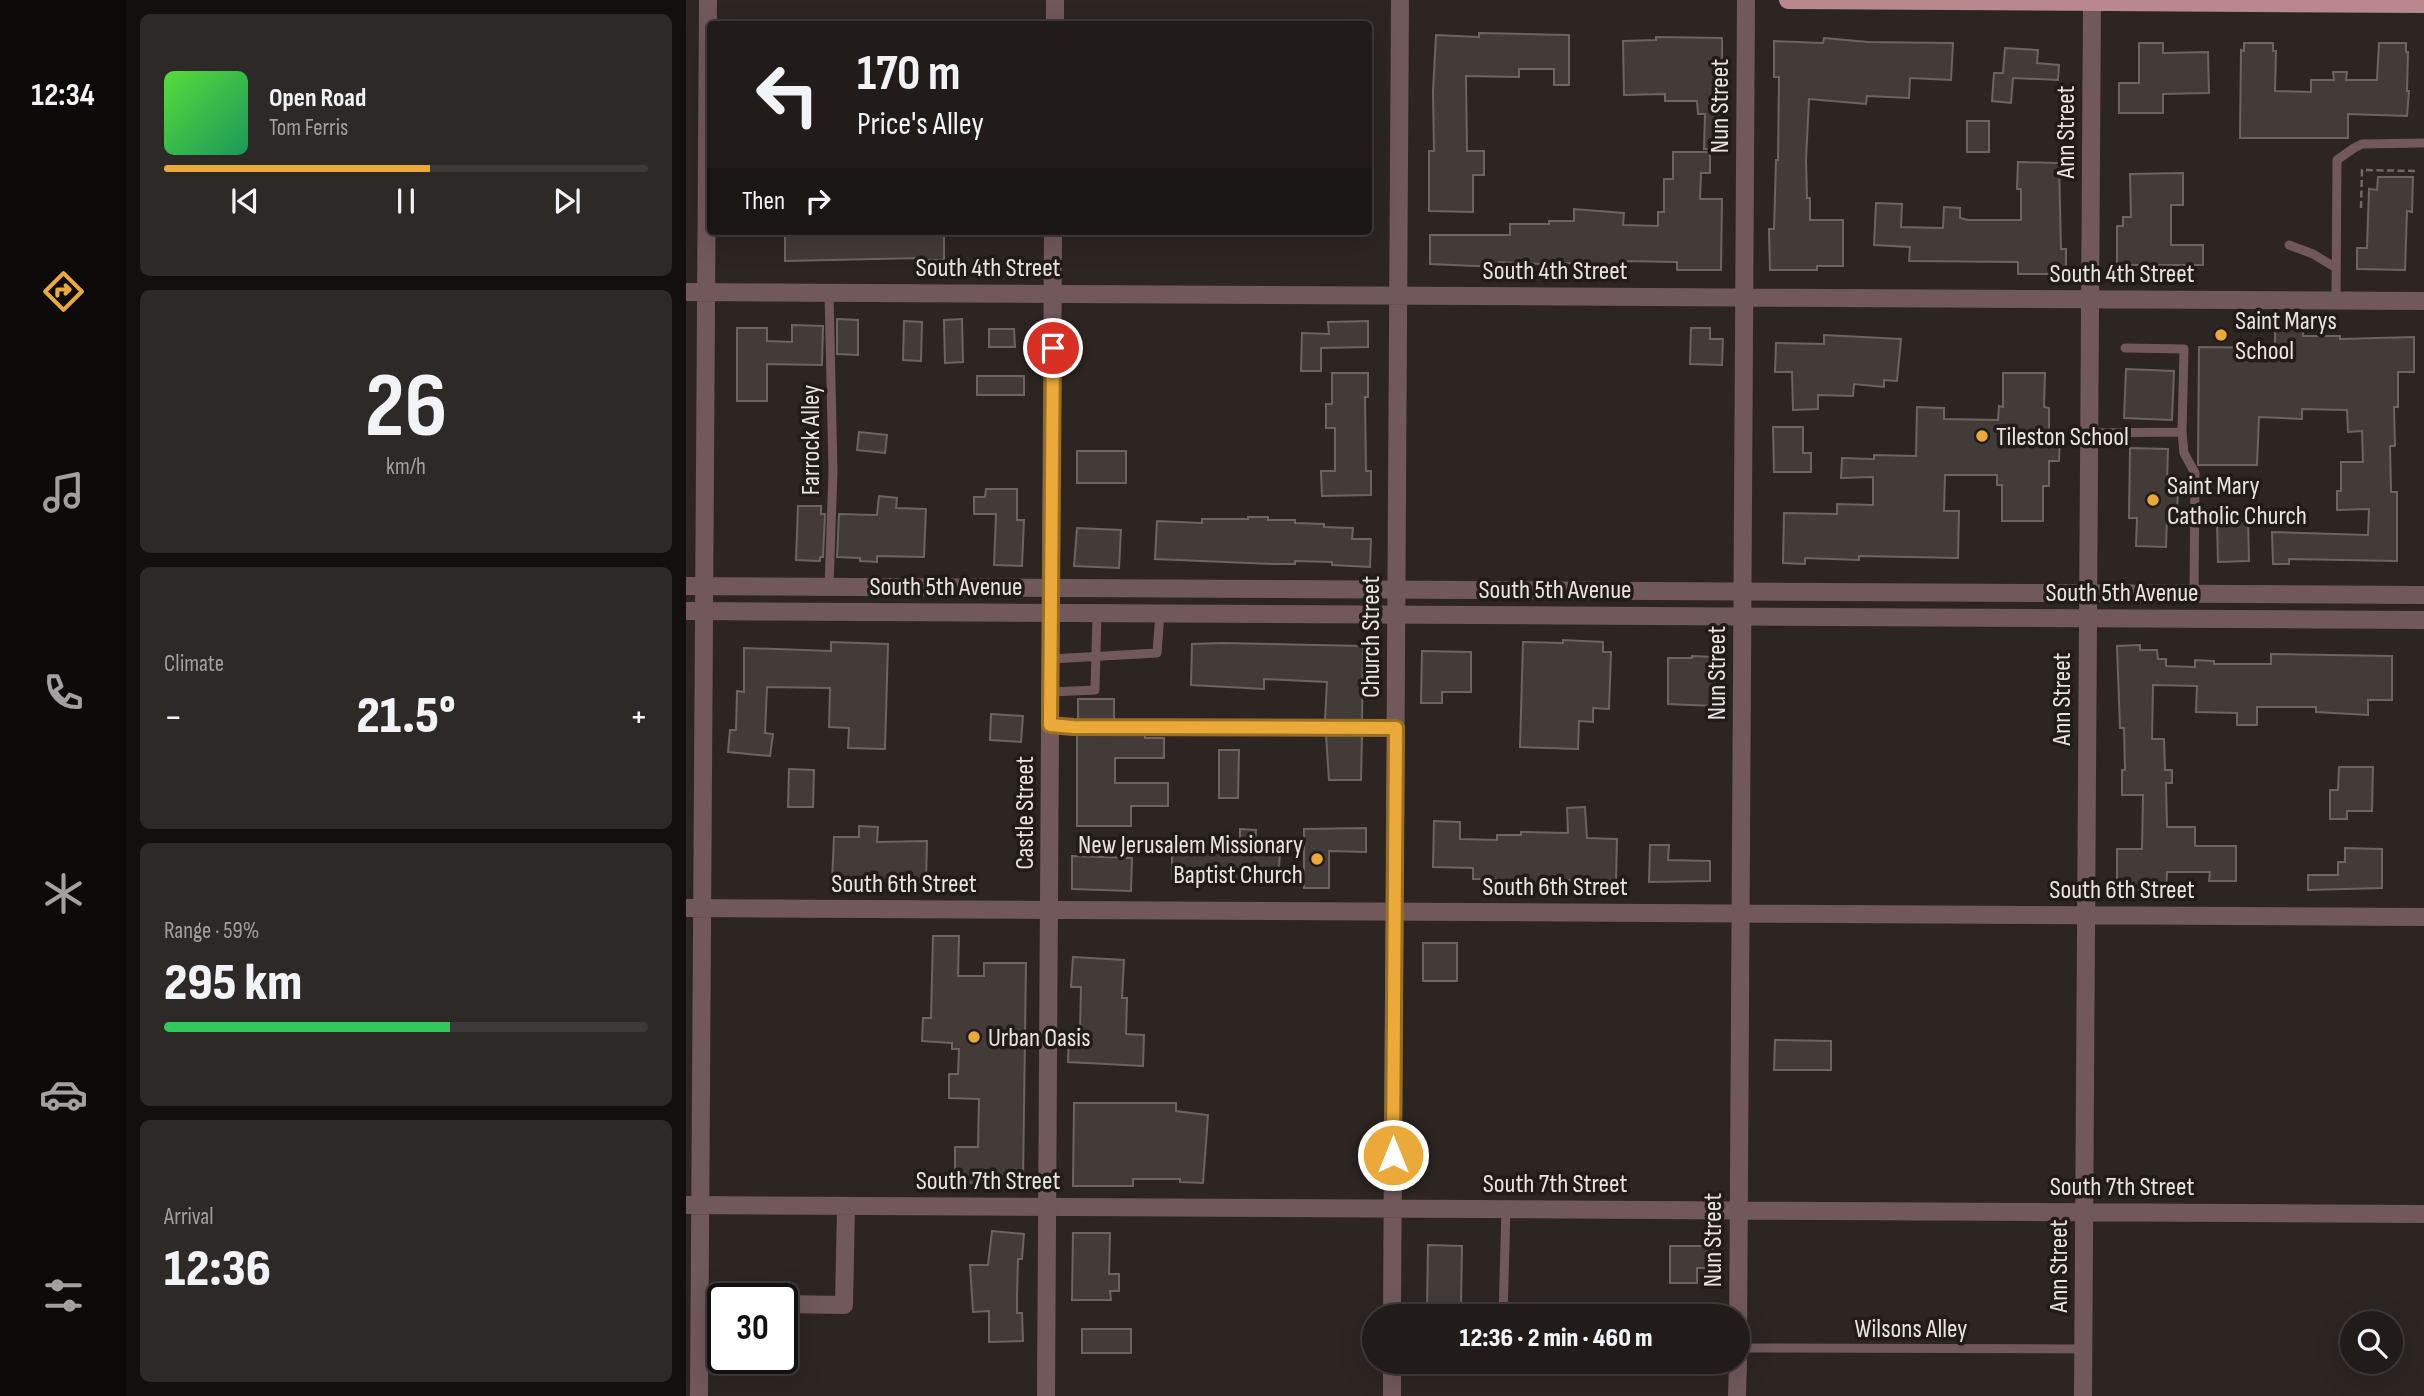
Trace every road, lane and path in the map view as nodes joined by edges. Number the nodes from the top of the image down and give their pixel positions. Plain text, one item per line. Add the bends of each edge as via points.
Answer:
1 (708, 0) edge
2 (1055, 0) edge
3 (1400, 0) edge
4 (1746, 0) edge
5 (1788, 0) edge
6 (2092, 2) junction
7 (2424, 4) edge
8 (708, 21) edge
9 (1055, 21) edge
10 (2424, 144) edge
11 (707, 146) edge
12 (2417, 171) dead end
13 (2361, 208) dead end
14 (1053, 235) edge
15 (2289, 245) dead end
16 (2336, 268) junction
17 (686, 292) edge
18 (706, 292) junction
19 (830, 293) junction
20 (1053, 294) junction
21 (1398, 296) junction
22 (1744, 298) junction
23 (2090, 300) junction
24 (2336, 301) junction
25 (2424, 301) edge
26 (2125, 348) dead end
27 (2182, 432) junction
28 (2089, 433) junction
29 (695, 586) edge
30 (829, 587) junction
31 (1051, 588) junction
32 (1397, 590) junction
33 (1742, 592) junction
34 (2088, 594) junction
35 (2194, 594) junction
36 (2424, 595) edge
37 (695, 611) edge
38 (1051, 613) junction
39 (1097, 613) junction
40 (1160, 613) junction
41 (1396, 615) junction
42 (1742, 617) junction
43 (2088, 618) junction
44 (2424, 620) edge
45 (1095, 657) junction
46 (1051, 659) junction
47 (1051, 692) junction
48 (1050, 725) junction
49 (1396, 728) junction
50 (694, 908) edge
51 (1049, 910) junction
52 (1395, 912) junction
53 (1740, 914) junction
54 (2086, 915) junction
55 (2424, 917) edge
56 (693, 1205) edge
57 (846, 1206) junction
58 (1047, 1207) junction
59 (1393, 1209) junction
60 (1506, 1209) junction
61 (1739, 1211) junction
62 (2084, 1212) junction
63 (2424, 1214) edge
64 (700, 1303) junction
65 (707, 1303) edge
66 (798, 1304) edge
67 (1392, 1304) edge
68 (1503, 1304) edge
69 (1738, 1304) edge
70 (692, 1346) edge
71 (1750, 1347) edge
72 (2083, 1349) junction
73 (1392, 1374) edge
74 (1738, 1374) edge
75 (699, 1396) edge
76 (1046, 1396) edge
77 (1392, 1396) edge
78 (1737, 1396) edge
79 (2083, 1396) edge

1 - 8 street
2 - 9 street
3 - 21 street, Church Street
4 - 22 street, Nun Street
5 - 6 main road
6 - 7 main road
6 - 23 street, Ann Street
10 - 16 lane via 2362,144 2337,160
11 - 18 street
12 - 13 path via 2362,170
14 - 20 street, Castle Street
15 - 16 lane
16 - 24 lane
17 - 18 street, South 4th Street
18 - 19 street, South 4th Street
18 - 29 street
19 - 20 street, South 4th Street
19 - 30 lane, Farrock Alley via 833,471
20 - 21 street, South 4th Street
20 - 31 street, Castle Street
21 - 22 street, South 4th Street
21 - 32 street, Church Street
22 - 23 street, South 4th Street
22 - 33 street, Nun Street
23 - 24 street, South 4th Street
23 - 28 street, Ann Street
24 - 25 street, South 4th Street
26 - 27 lane via 2183,349
27 - 28 lane
27 - 35 lane via 2184,453 2195,473
28 - 34 street, Ann Street
29 - 30 street, South 5th Avenue
29 - 37 street
30 - 31 street, South 5th Avenue
31 - 32 street, South 5th Avenue
31 - 38 street, Castle Street
32 - 33 street, South 5th Avenue
32 - 41 street, Church Street
33 - 34 street, South 5th Avenue
33 - 42 street, Nun Street
34 - 35 street, South 5th Avenue
34 - 43 street, Ann Street
35 - 36 street, South 5th Avenue
37 - 38 street, South 5th Avenue
37 - 50 street
38 - 39 street, South 5th Avenue
38 - 46 street, Castle Street
39 - 40 street, South 5th Avenue
39 - 45 lane
40 - 41 street, South 5th Avenue
40 - 45 lane via 1157,653
41 - 42 street, South 5th Avenue
41 - 49 street, Church Street
42 - 43 street, South 5th Avenue
42 - 53 street, Nun Street
43 - 44 street, South 5th Avenue
43 - 54 street, Ann Street
45 - 46 lane
45 - 47 lane via 1095,690
46 - 47 street, Castle Street
47 - 48 street, Castle Street
48 - 49 lane
48 - 51 street, Castle Street
49 - 52 street, Church Street
50 - 51 street, South 6th Street
50 - 56 street
51 - 52 street, South 6th Street
51 - 58 street, Castle Street
52 - 53 street, South 6th Street
52 - 59 street, Church Street
53 - 54 street, South 6th Street
53 - 61 street, Nun Street
54 - 55 street, South 6th Street
54 - 62 street, Ann Street
56 - 57 street, South 7th Street
56 - 64 street
57 - 58 street, South 7th Street
57 - 66 street via 844,1305
58 - 59 street, South 7th Street
58 - 76 street, Castle Street
59 - 60 street, South 7th Street
59 - 67 street, Church Street
60 - 61 street, South 7th Street
60 - 68 lane
61 - 62 street, South 7th Street
61 - 69 street, Nun Street
62 - 63 street, South 7th Street
62 - 72 street, Ann Street
64 - 65 street
64 - 70 street
70 - 75 street
71 - 72 lane, Wilsons Alley
72 - 79 street, Ann Street
73 - 77 street
74 - 78 street

